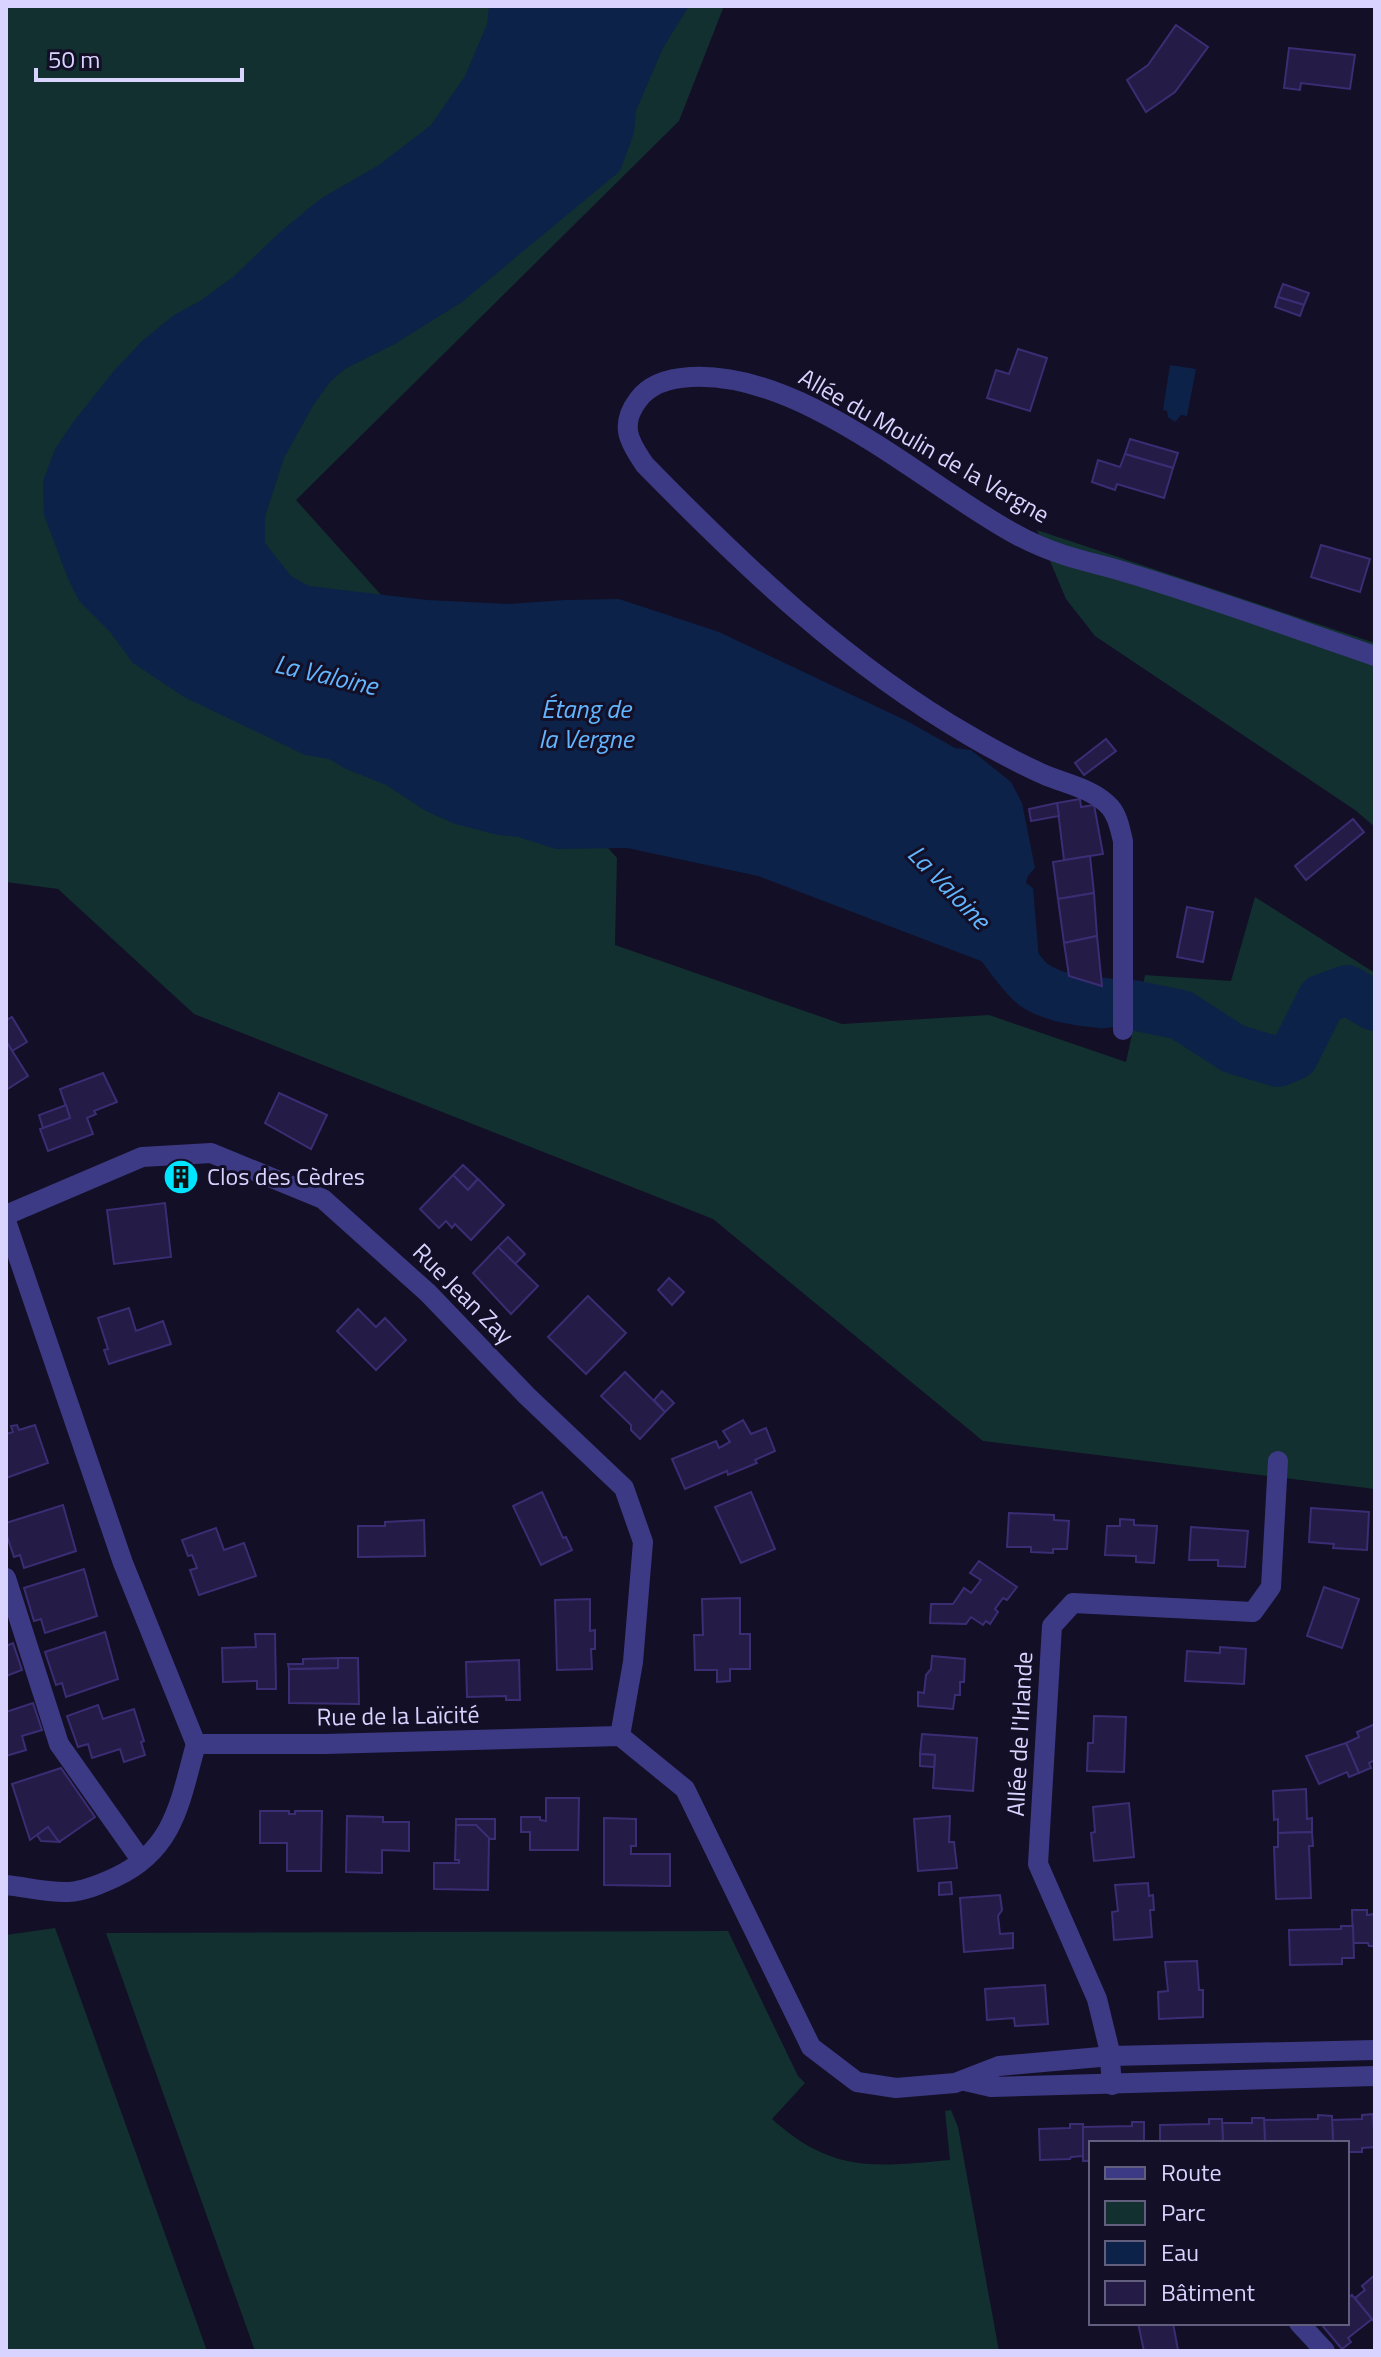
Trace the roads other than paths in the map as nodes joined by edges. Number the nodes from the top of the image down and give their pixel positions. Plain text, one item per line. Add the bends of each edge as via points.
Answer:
1 (1375, 656) edge
2 (1123, 1030) dead end
3 (6, 1218) edge
4 (1278, 1461) dead end
5 (6, 1578) edge
6 (620, 1736) junction
7 (196, 1744) junction
8 (141, 1860) junction
9 (6, 1885) edge
10 (1375, 2050) edge
11 (1111, 2056) junction
12 (1375, 2076) edge
13 (965, 2081) junction
14 (1112, 2085) junction
15 (1301, 2325) edge
16 (1325, 2351) edge

1 - 2 street, Allée du Moulin de la Vergne via 1063,555 1010,531 898,458 782,393 739,380 681,377 662,381 632,407 627,424 631,445 645,465 807,620 896,689 970,736 1110,807 1123,841
3 - 6 street, Rue Jean Zay via 142,1157 211,1153 323,1199 428,1293 624,1488 643,1542 633,1662
3 - 7 street via 123,1563
4 - 11 street, Allée de l'Irlande via 1271,1587 1253,1612 1073,1603 1052,1626 1038,1864 1097,1999
5 - 8 street via 59,1744
6 - 7 street, Rue de la Laïcité
6 - 13 street via 685,1789 811,2047 857,2082 896,2088
7 - 8 street via 178,1810 161,1844
8 - 9 street via 98,1885 68,1892
10 - 11 street
11 - 13 street via 999,2066
11 - 14 street
12 - 14 street
13 - 14 street via 991,2087
15 - 16 street

